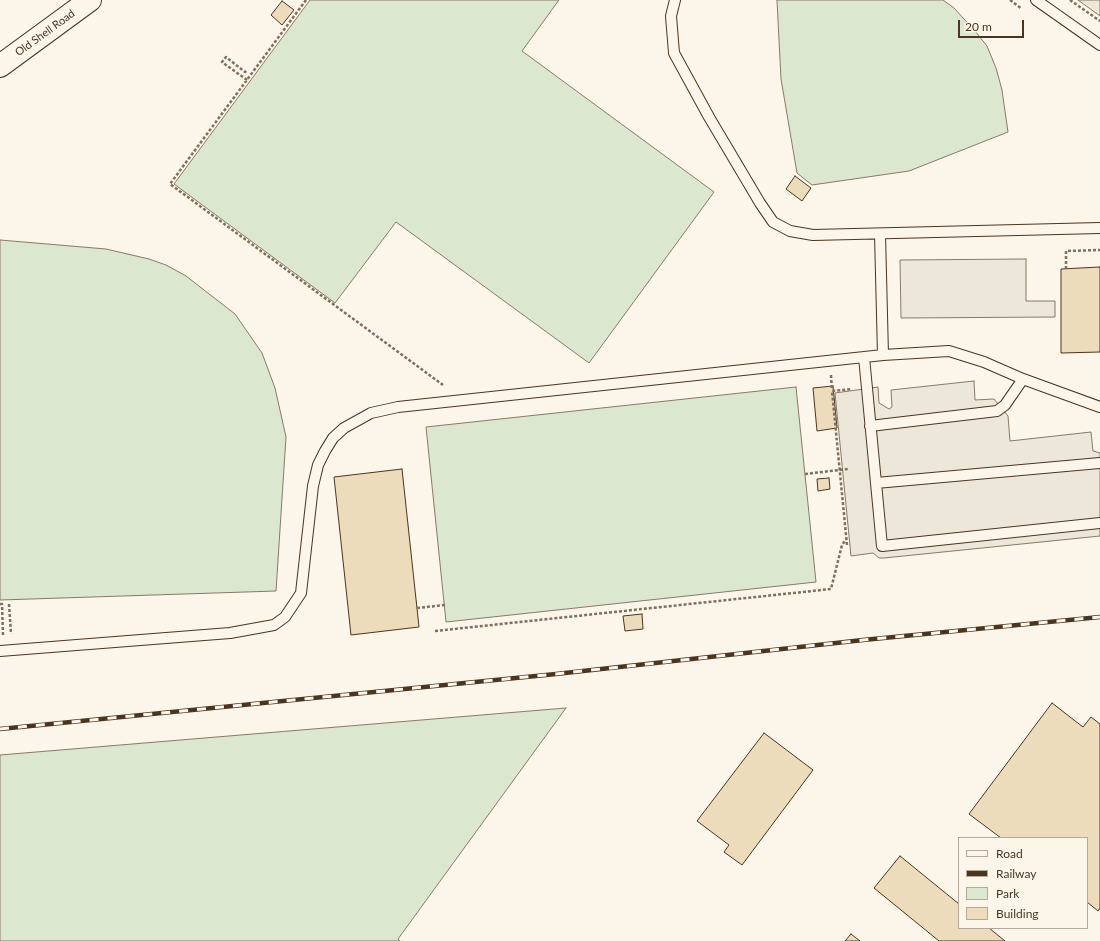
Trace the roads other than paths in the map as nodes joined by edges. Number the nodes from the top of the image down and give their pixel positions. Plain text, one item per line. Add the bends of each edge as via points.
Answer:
1 (90, 0) edge
2 (675, 0) edge
3 (1036, 0) edge
4 (1100, 45) edge
5 (0, 66) edge
6 (1100, 228) edge
7 (880, 234) junction
8 (883, 355) junction
9 (864, 357) junction
10 (1023, 379) junction
11 (1100, 406) edge
12 (870, 426) junction
13 (1100, 463) edge
14 (876, 483) junction
15 (1100, 524) edge
16 (0, 651) edge

1 - 5 street, Old Shell Road
2 - 7 lane via 671,16 674,53 732,157 773,222 790,231 814,235
3 - 4 lane
6 - 7 lane
7 - 8 lane
8 - 9 lane
8 - 10 lane via 949,351 984,362
9 - 12 lane
9 - 16 lane via 398,407 371,413 344,428 333,438 318,465 313,486 301,593 285,617 274,625 230,633
10 - 11 lane
10 - 12 lane via 1005,405 996,411
12 - 14 lane
13 - 14 lane
14 - 15 lane via 882,546

